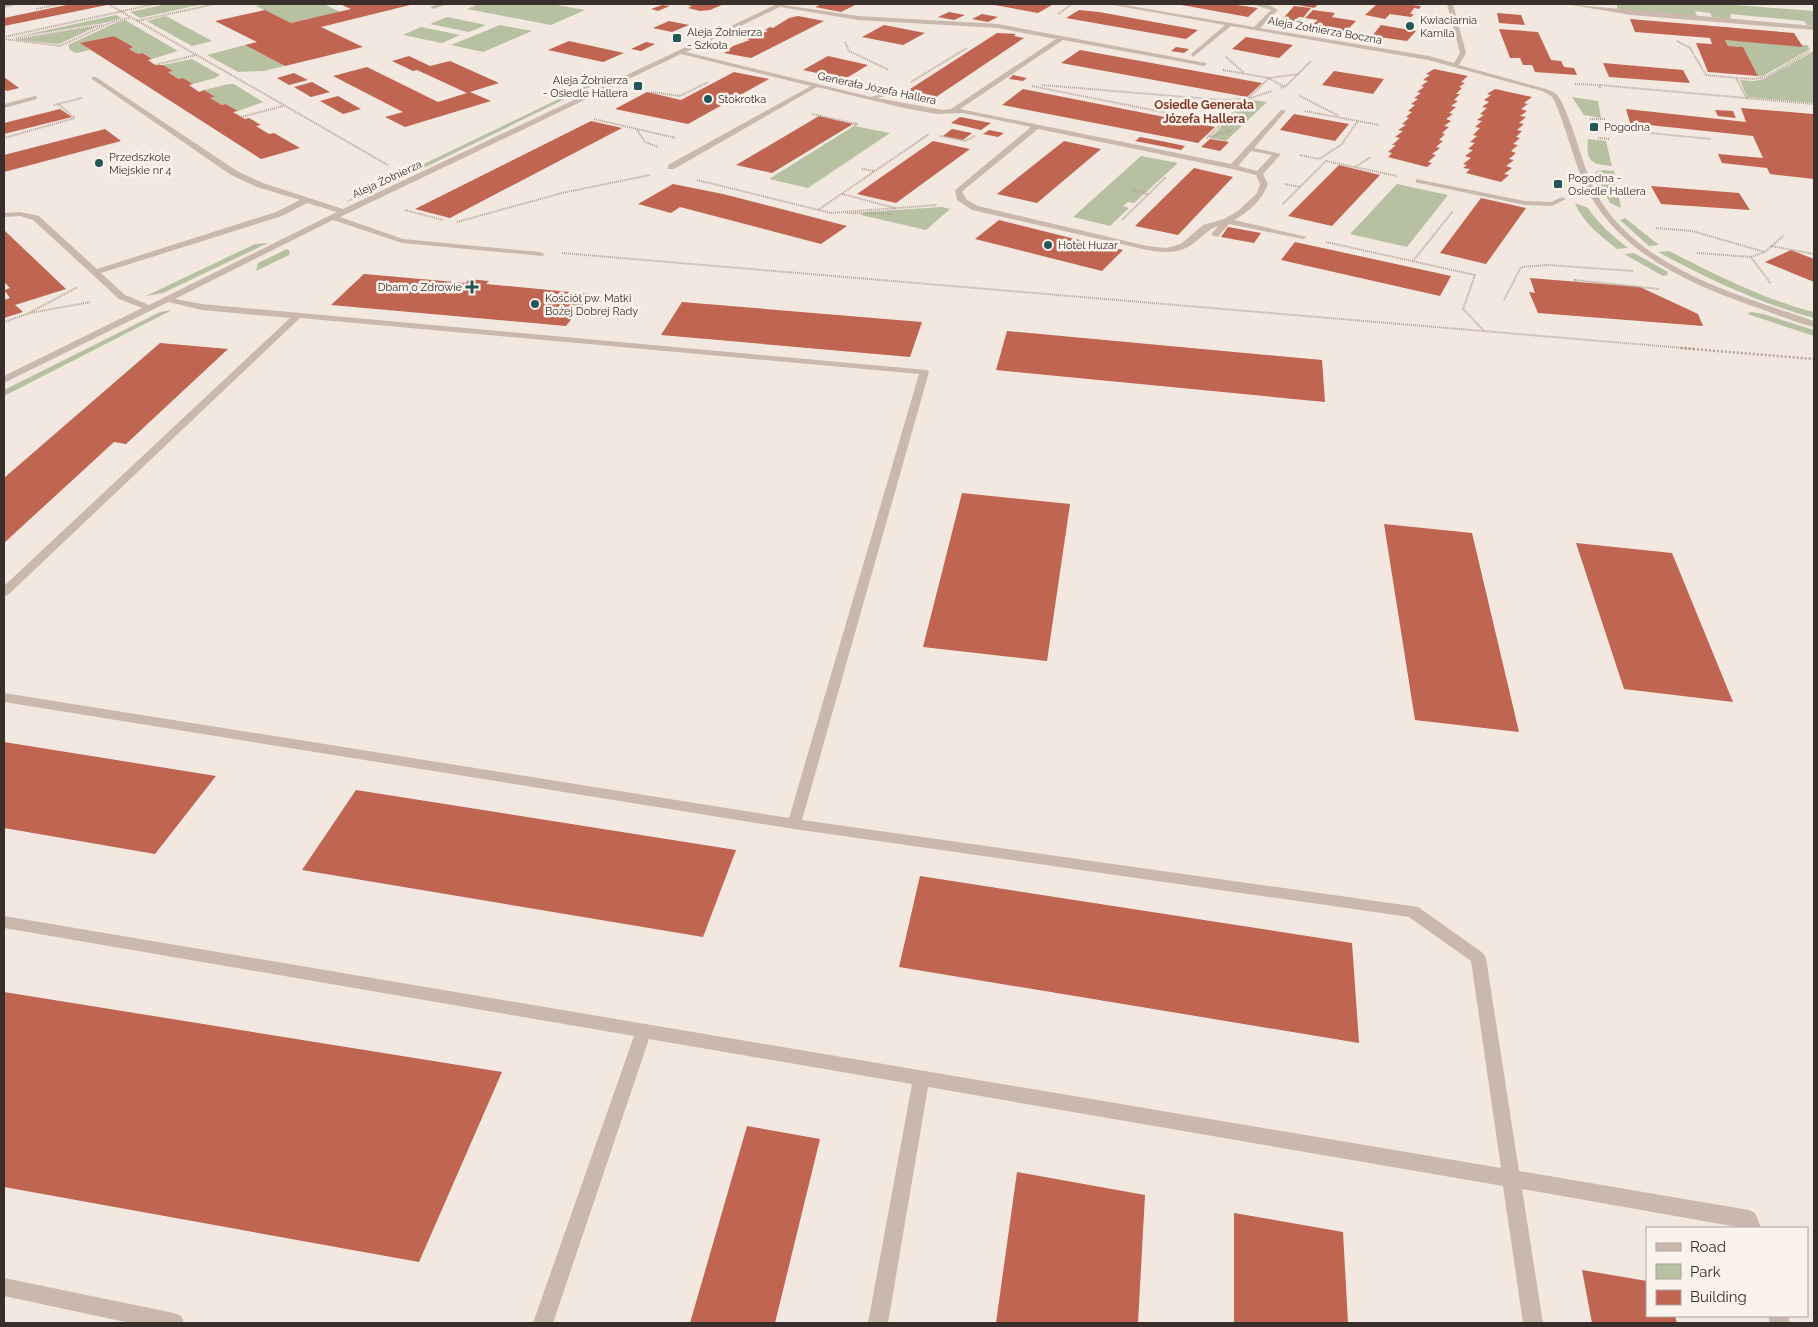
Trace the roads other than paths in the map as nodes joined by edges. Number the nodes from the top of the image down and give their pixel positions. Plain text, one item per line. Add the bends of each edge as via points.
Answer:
1 (16, 4) edge
2 (445, 4) edge
3 (781, 4) edge
4 (1110, 4) edge
5 (1153, 4) edge
6 (1254, 4) edge
7 (1448, 4) edge
8 (1568, 4) edge
9 (4, 6) edge
10 (433, 7) dead end
11 (1145, 10) junction
12 (1230, 24) junction
13 (1256, 28) junction
14 (1814, 28) edge
15 (1060, 38) junction
16 (682, 52) junction
17 (1193, 55) dead end
18 (1204, 64) dead end
19 (1456, 65) junction
20 (94, 78) dead end
21 (815, 86) junction
22 (896, 92) road end
23 (35, 98) dead end
24 (870, 98) junction
25 (4, 106) edge
26 (954, 110) junction
27 (1283, 111) dead end
28 (1036, 127) junction
29 (1249, 149) junction
30 (671, 167) dead end
31 (1233, 167) junction
32 (1259, 174) junction
33 (1420, 181) road end
34 (1562, 199) dead end
35 (307, 200) junction
36 (4, 207) edge
37 (344, 212) junction
38 (7, 214) edge
39 (333, 217) junction
40 (1227, 221) junction
41 (1215, 235) dead end
42 (1303, 237) road end
43 (540, 254) dead end
44 (96, 272) junction
45 (167, 299) junction
46 (150, 308) junction
47 (298, 315) junction
48 (1814, 324) edge
49 (4, 380) edge
50 (4, 592) edge
51 (4, 698) edge
52 (794, 824) junction
53 (4, 922) edge
54 (644, 1031) junction
55 (921, 1079) junction
56 (1511, 1180) junction
57 (1752, 1227) edge
58 (4, 1287) edge
59 (174, 1323) edge
60 (543, 1323) edge
61 (878, 1323) edge
62 (1533, 1323) edge

1 - 9 street
2 - 10 street
3 - 15 street via 858,18 1001,26
3 - 16 street, Aleja Żołnierza
4 - 11 street, Aleja Żołnierza Boczna
5 - 11 street
6 - 13 street via 1275,10
7 - 19 street via 1463,53
8 - 14 street via 1631,13
11 - 12 street, Aleja Żołnierza Boczna
12 - 13 street, Aleja Żołnierza Boczna
12 - 17 street
13 - 19 street, Aleja Żołnierza Boczna
15 - 18 street
15 - 26 street
16 - 21 street, Generała Józefa Hallera
16 - 37 street, Aleja Żołnierza
19 - 48 street, Aleja Żołnierza Boczna via 1535,86 1553,95 1598,204 1616,228 1648,253 1714,288
20 - 35 street via 234,173
21 - 24 street, Generała Józefa Hallera
21 - 30 street
22 - 24 street
23 - 25 street
24 - 26 street, Generała Józefa Hallera via 939,115
26 - 28 street, Generała Józefa Hallera
27 - 29 street
28 - 31 street, Generała Józefa Hallera
28 - 40 street via 962,187 958,192 964,202 975,208 1168,252 1184,246 1206,227
29 - 31 street
29 - 32 street via 1277,154
31 - 32 street, Generała Józefa Hallera
32 - 40 street via 1264,181 1260,194 1241,213
33 - 34 street via 1540,205
35 - 37 street
35 - 44 street via 279,214
36 - 38 street
37 - 39 street, Aleja Żołnierza
38 - 44 street via 28,214 36,218
39 - 43 street via 402,241
39 - 45 street, Aleja Żołnierza
40 - 41 street
40 - 42 street
44 - 46 street via 122,297
45 - 46 street, Aleja Żołnierza
45 - 47 street via 202,306
46 - 49 street, Aleja Żołnierza
47 - 50 street
47 - 52 street via 924,372
51 - 52 street
52 - 56 street via 1413,911 1478,958
53 - 54 street
54 - 55 street
54 - 60 street
55 - 56 street
55 - 61 street
56 - 57 street via 1749,1219
56 - 62 street
58 - 59 street

